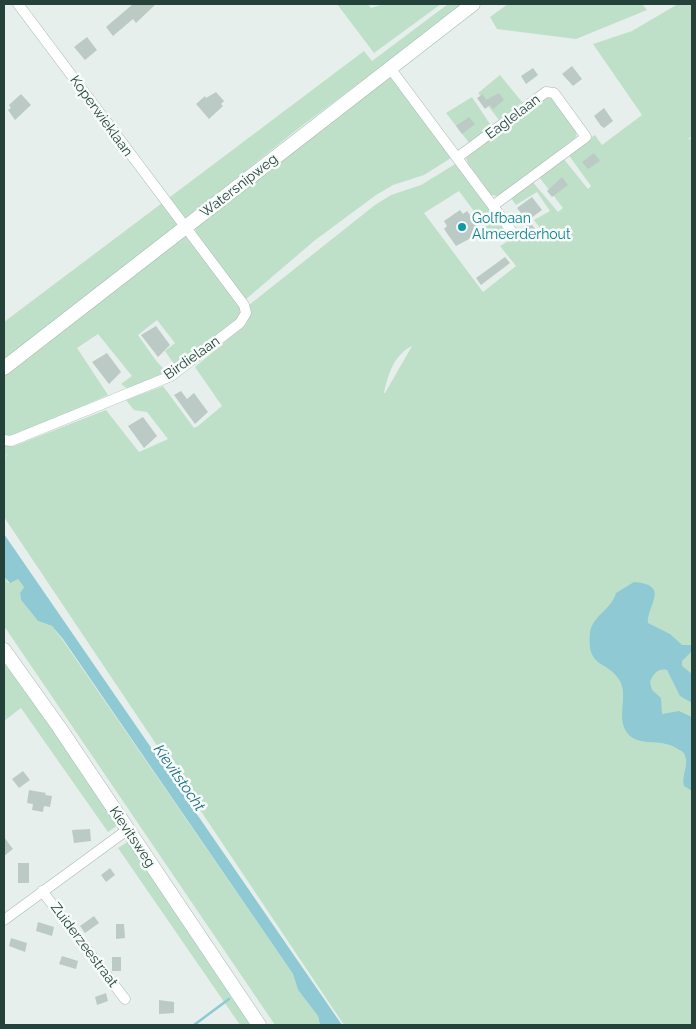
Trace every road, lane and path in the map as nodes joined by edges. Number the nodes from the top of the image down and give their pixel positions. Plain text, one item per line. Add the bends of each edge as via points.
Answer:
1 (18, 4) edge
2 (473, 4) edge
3 (390, 68) junction
4 (458, 157) junction
5 (494, 205) junction
6 (187, 227) junction
7 (513, 233) dead end
8 (4, 368) edge
9 (4, 440) edge
10 (4, 650) edge
11 (127, 830) junction
12 (42, 891) junction
13 (4, 920) edge
14 (125, 999) dead end
15 (260, 1025) edge

1 - 6 street, Koperwieklaan
2 - 3 street, Watersnipweg
3 - 4 street
3 - 6 street, Watersnipweg
4 - 5 street
4 - 5 street, Eaglelaan via 546,92 554,93 562,103 586,137
5 - 7 street
6 - 8 street, Watersnipweg
6 - 9 street, Birdielaan via 244,305 245,317 171,376 11,441
10 - 11 street, Kievitsweg
11 - 12 street
11 - 15 street, Kievitsweg
12 - 13 street
12 - 14 street, Zuiderzeestraat

